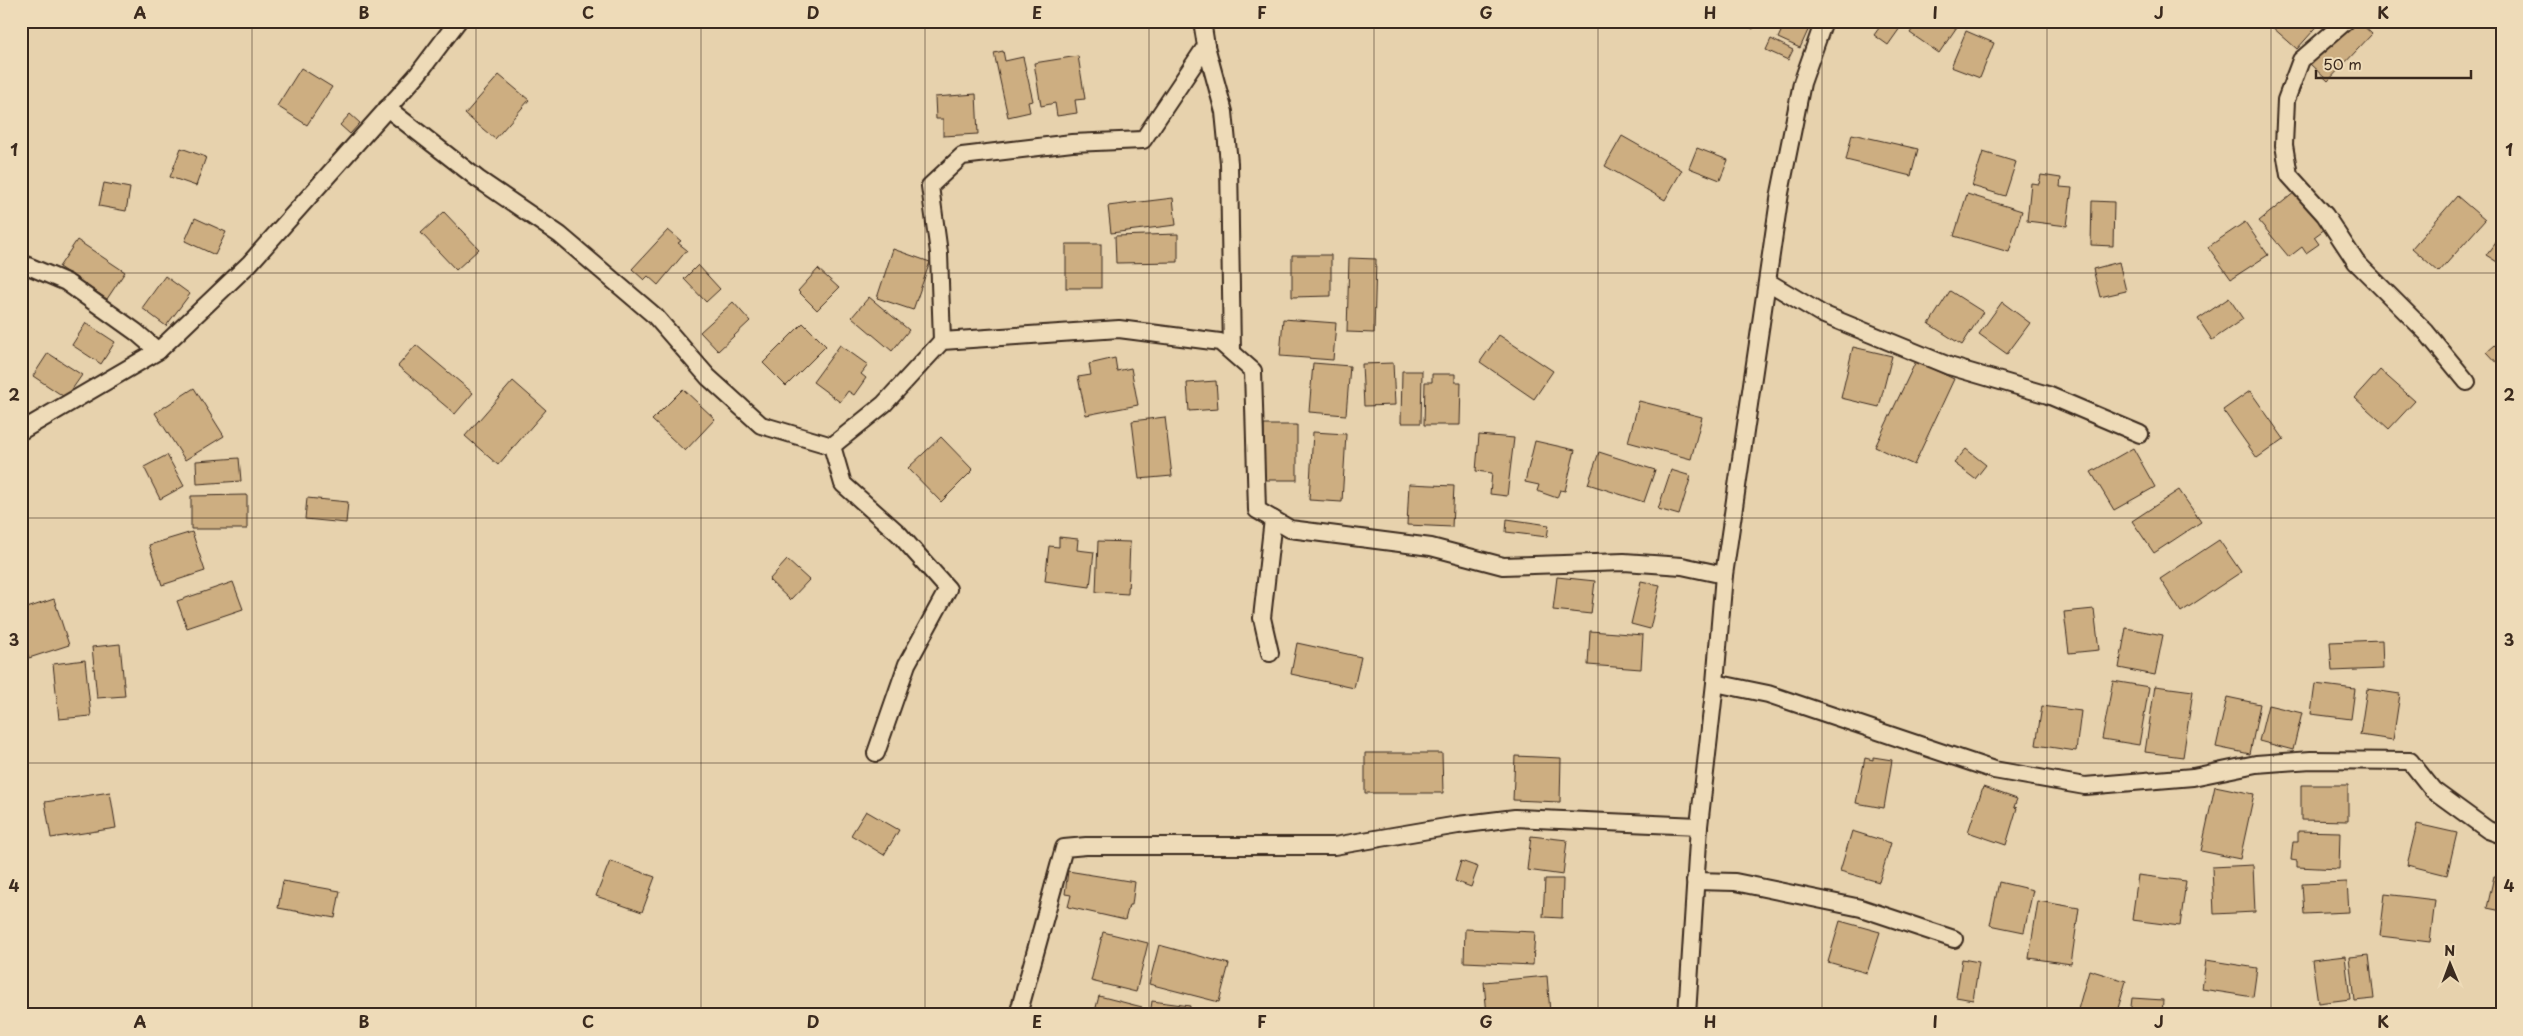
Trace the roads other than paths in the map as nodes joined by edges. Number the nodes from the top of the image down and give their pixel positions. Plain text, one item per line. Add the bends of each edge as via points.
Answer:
1 (458, 21) edge
2 (1202, 21) edge
3 (1824, 21) edge
4 (2346, 21) edge
5 (1206, 46) junction
6 (387, 108) junction
7 (21, 263) edge
8 (1768, 282) junction
9 (942, 341) junction
10 (158, 351) junction
11 (1232, 352) junction
12 (2468, 382) dead end
13 (21, 431) edge
14 (2140, 434) dead end
15 (832, 446) junction
16 (1273, 519) junction
17 (1724, 575) junction
18 (1270, 652) dead end
19 (1715, 683) junction
20 (876, 753) dead end
21 (1699, 826) junction
22 (2502, 835) edge
23 (1695, 881) junction
24 (1954, 939) dead end
25 (1018, 1015) edge
26 (1687, 1015) edge

1 - 6 street via 418,74
2 - 5 street
3 - 8 street via 1802,83 1780,193
4 - 12 street via 2301,60 2286,100 2284,145 2289,176 2325,216 2356,262 2426,332
5 - 9 street via 1143,140 1072,143 962,156 930,186 939,253
5 - 11 street via 1224,112 1229,163
6 - 10 street via 250,263
6 - 15 street via 478,179 560,234 655,316 708,377 761,425
7 - 10 street via 66,282
8 - 14 street via 1822,314 1931,359 2048,395
8 - 17 street
9 - 11 street via 1119,329 1220,342
9 - 15 street via 884,404
10 - 13 street
11 - 16 street via 1252,370 1257,510
15 - 20 street via 843,484 899,534 948,589 907,664
16 - 17 street via 1290,529 1430,547 1503,566 1624,562 1682,566
16 - 18 street via 1262,618
17 - 19 street
19 - 21 street
19 - 22 street via 1768,694 1994,770 2085,786 2193,777 2256,764 2311,760 2410,761 2433,790 2488,830
21 - 23 street
21 - 25 street via 1515,818 1334,846 1064,848
23 - 24 street via 1735,882 1861,908
23 - 26 street

